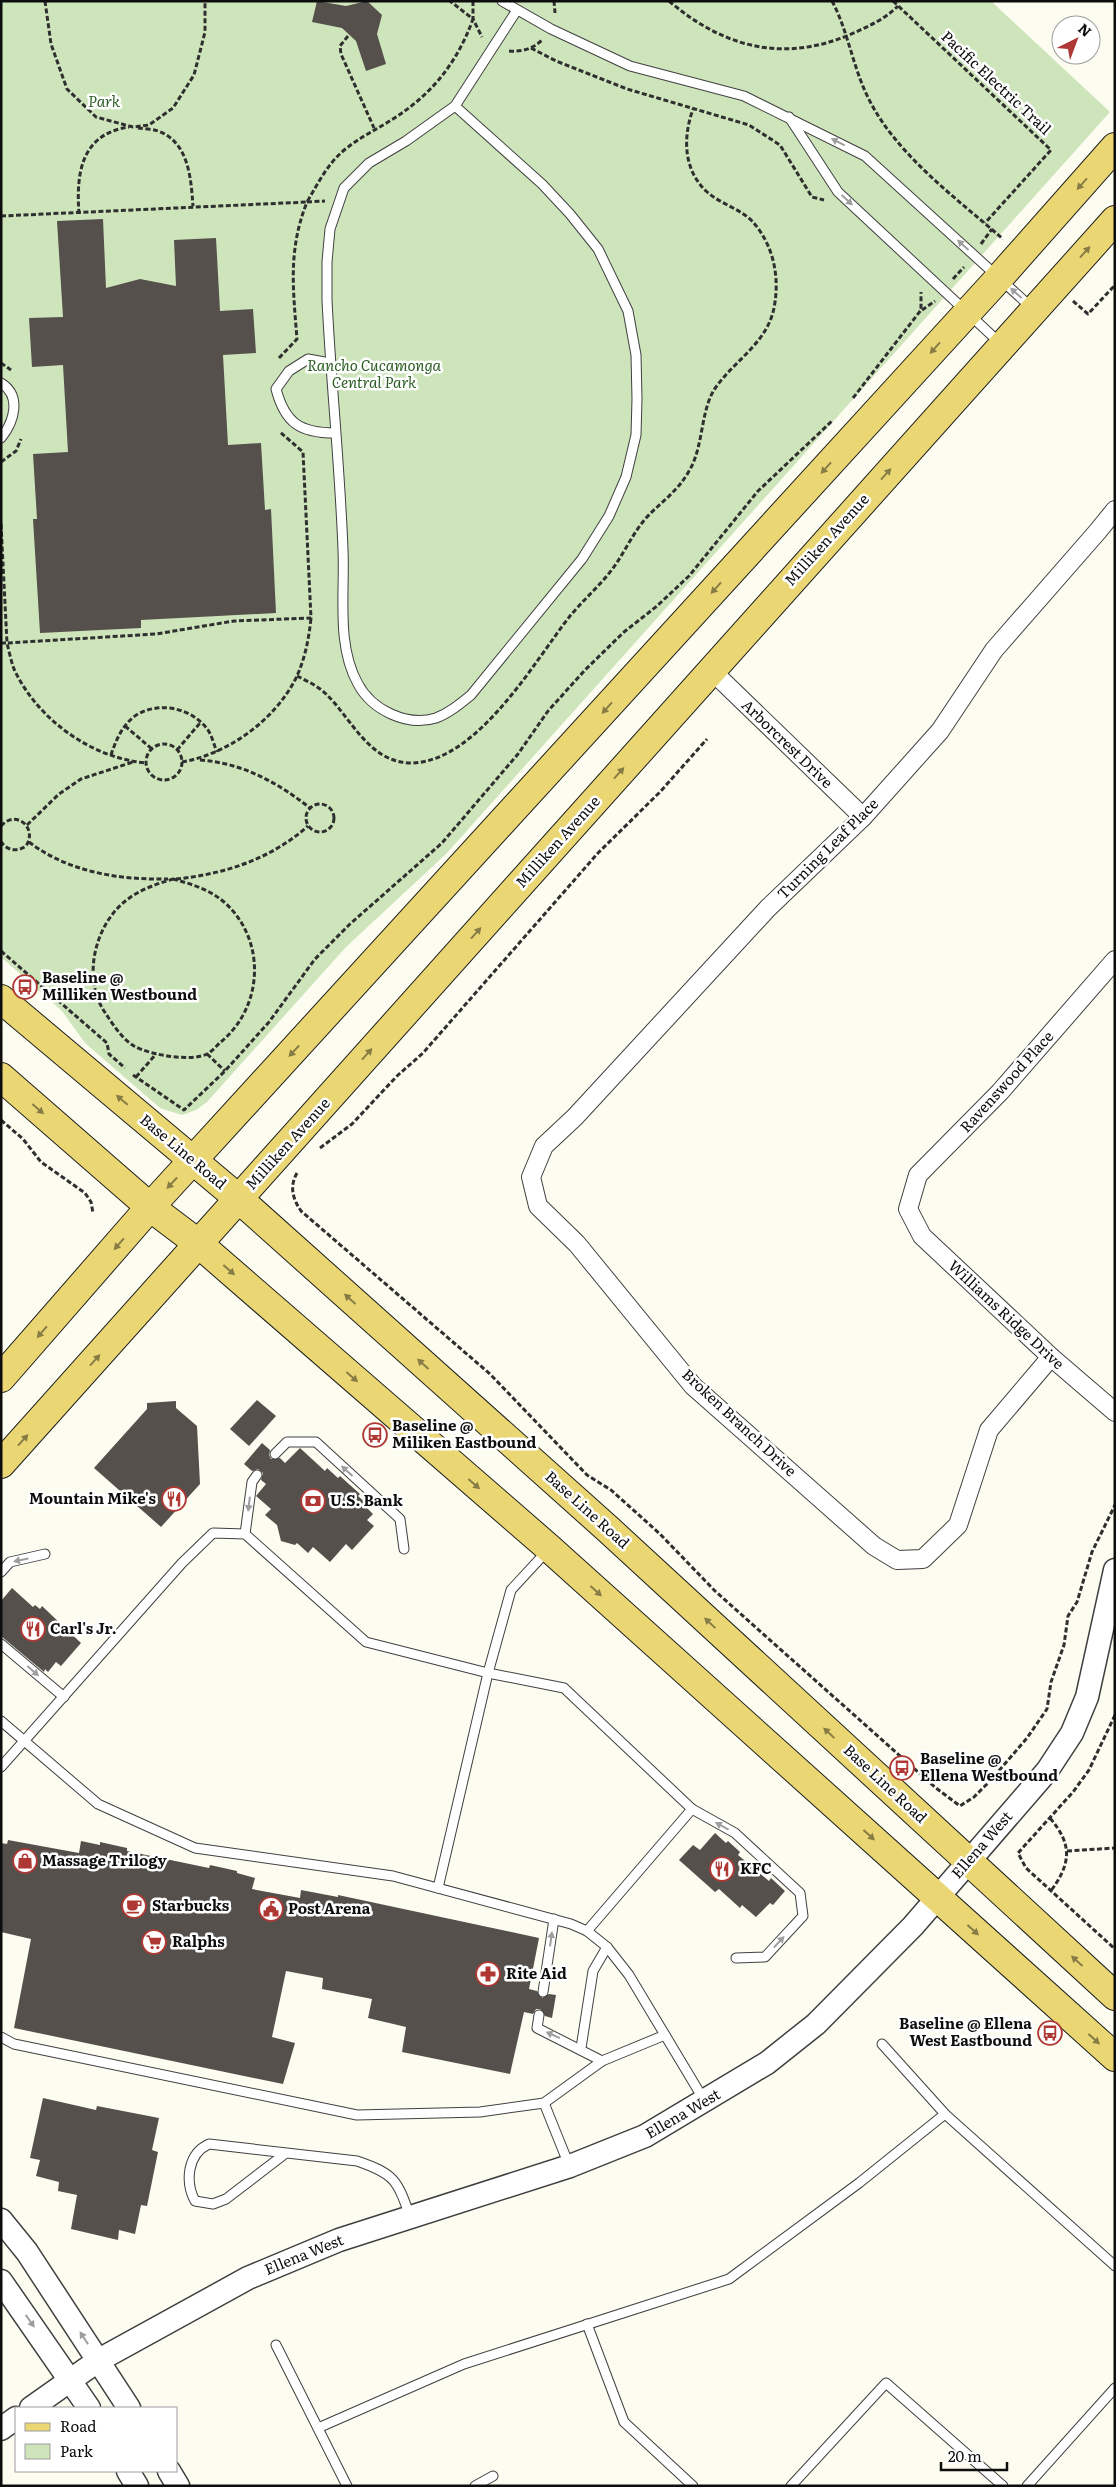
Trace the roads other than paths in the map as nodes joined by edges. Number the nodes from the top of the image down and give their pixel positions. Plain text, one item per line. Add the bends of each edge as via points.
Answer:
1 (502, 1) edge
2 (516, 10) junction
3 (455, 106) junction
4 (789, 117) junction
5 (1115, 147) edge
6 (1115, 220) edge
7 (999, 278) junction
8 (1034, 309) junction
9 (968, 312) junction
10 (1002, 345) junction
11 (330, 363) junction
12 (1, 383) edge
13 (335, 433) junction
14 (1, 438) edge
15 (1115, 510) edge
16 (711, 670) junction
17 (863, 817) junction
18 (1115, 960) edge
19 (1, 999) edge
20 (1, 1077) edge
21 (194, 1160) junction
22 (531, 1177) joint
23 (239, 1199) junction
24 (150, 1207) junction
25 (908, 1209) joint
26 (199, 1244) junction
27 (1051, 1357) junction
28 (1, 1378) edge
29 (1115, 1412) edge
30 (275, 1454) dead end
31 (1, 1464) edge
32 (257, 1475) dead end
33 (245, 1534) junction
34 (549, 1548) junction
35 (404, 1549) dead end
36 (45, 1554) dead end
37 (1115, 1570) edge
38 (1, 1572) edge
39 (1, 1644) edge
40 (488, 1672) junction
41 (64, 1698) junction
42 (1, 1721) edge
43 (25, 1742) junction
44 (1, 1767) edge
45 (692, 1809) junction
46 (968, 1861) junction
47 (438, 1888) junction
48 (936, 1898) junction
49 (554, 1919) junction
50 (587, 1931) junction
51 (607, 1947) junction
52 (736, 1958) dead end
53 (543, 1992) dead end
54 (1115, 1996) edge
55 (539, 2015) dead end
56 (665, 2035) junction
57 (1, 2037) edge
58 (882, 2044) dead end
59 (581, 2048) junction
60 (1115, 2057) edge
61 (602, 2060) junction
62 (705, 2101) junction
63 (544, 2103) junction
64 (945, 2114) junction
65 (286, 2153) junction
66 (570, 2166) junction
67 (410, 2216) junction
68 (1, 2220) edge
69 (1115, 2266) edge
70 (1, 2281) edge
71 (587, 2324) junction
72 (276, 2345) dead end
73 (99, 2360) junction
74 (71, 2380) junction
75 (1115, 2388) edge
76 (32, 2407) edge
77 (88, 2407) edge
78 (128, 2407) edge
79 (15, 2419) edge
80 (318, 2428) junction
81 (1, 2429) edge
82 (129, 2472) edge
83 (170, 2472) edge
84 (493, 2476) dead end
85 (137, 2486) edge
86 (178, 2486) edge
87 (347, 2486) edge
88 (475, 2486) edge
89 (693, 2486) edge
90 (791, 2486) edge
91 (1003, 2486) edge
92 (1027, 2486) edge

1 - 2 lane
2 - 3 lane
2 - 4 lane via 630,66 744,96
3 - 11 lane via 369,163 344,188 330,229 326,262
3 - 13 lane via 542,184 598,249 628,311 636,355 636,434 626,477 605,523 582,559 471,696 434,718 390,715 372,702 358,685 350,666 346,646
7 -> 4 lane via 865,156
4 -> 9 lane via 838,192
5 -> 7 main road
8 -> 6 main road, Milliken Avenue
8 -> 7 lane
7 - 9 main road
8 - 10 main road, Milliken Avenue
9 - 10 lane
9 -> 21 main road
16 -> 10 main road, Milliken Avenue
11 - 13 lane
11 - 13 lane via 308,359 289,371 276,389 282,408 298,426 313,433
12 - 14 lane via 7,386 15,402 12,422
15 - 17 street, Turning Leaf Place via 994,650 940,731
16 - 17 street, Arborcrest Drive
23 -> 16 main road, Milliken Avenue
17 - 22 street, Turning Leaf Place via 768,908 575,1117 544,1146
18 - 25 street, Ravenswood Place via 1000,1092 918,1175
21 -> 19 main road, Base Line Road
20 -> 24 main road
21 - 23 main road, Base Line Road
21 -> 24 main road
22 - 27 street, Broken Branch Drive via 538,1206 577,1244 693,1386 874,1546 897,1560 923,1559 958,1525 990,1430
23 - 26 main road, Milliken Avenue
46 -> 23 main road, Base Line Road via 609,1530
24 - 26 main road
24 -> 28 main road
25 - 27 street, Williams Ridge Drive via 922,1236
31 -> 26 main road, Milliken Avenue
26 -> 34 main road
27 - 29 street, Williams Ridge Drive
35 -> 30 lane via 400,1519 316,1442 287,1442
32 -> 33 lane via 252,1482
33 - 40 lane via 366,1642
33 - 41 lane via 214,1533 182,1563
34 - 40 lane via 511,1590
34 -> 48 main road
36 -> 38 lane via 10,1562
37 - 46 street, Ellena West via 1096,1664 1072,1733 1047,1771
39 -> 41 lane
40 - 45 lane via 564,1688
40 - 47 lane
41 - 43 lane
42 - 43 lane
43 - 44 lane
43 - 47 lane via 98,1804 195,1848 393,1876
45 - 50 lane
52 -> 45 lane via 765,1957 803,1916 800,1893 735,1833
46 - 48 street, Ellena West
54 -> 46 main road, Base Line Road
47 - 49 lane
48 -> 60 main road
48 - 62 street, Ellena West via 913,1926 816,2024 767,2063
49 - 50 lane
53 -> 49 lane
50 - 51 lane
51 - 56 lane via 629,1975
51 - 59 lane via 593,1971
59 -> 55 lane via 537,2028
56 - 61 lane
56 - 62 lane
57 - 63 lane via 14,2044 357,2115 480,2112
58 - 64 lane
59 - 61 lane
61 - 63 lane
62 - 66 street, Ellena West via 645,2136
63 - 66 lane
64 - 69 lane
64 - 71 lane via 859,2183 729,2279
65 - 65 lane via 209,2144 194,2156 189,2189 196,2201 214,2204 226,2199
65 - 67 lane via 357,2161 380,2169 399,2187
66 - 67 street, Ellena West
67 - 73 street, Ellena West via 339,2240 248,2278
73 -> 68 street via 28,2252
70 -> 74 street
71 - 80 lane via 464,2364
71 - 89 lane via 624,2422
72 - 80 lane
73 - 74 street, Ellena West
73 - 78 street
74 - 76 street, Ellena West
74 - 77 street
75 - 92 lane
79 - 81 street
80 - 87 lane
82 - 85 street
83 - 86 street
84 - 88 lane
90 - 91 lane via 886,2383

